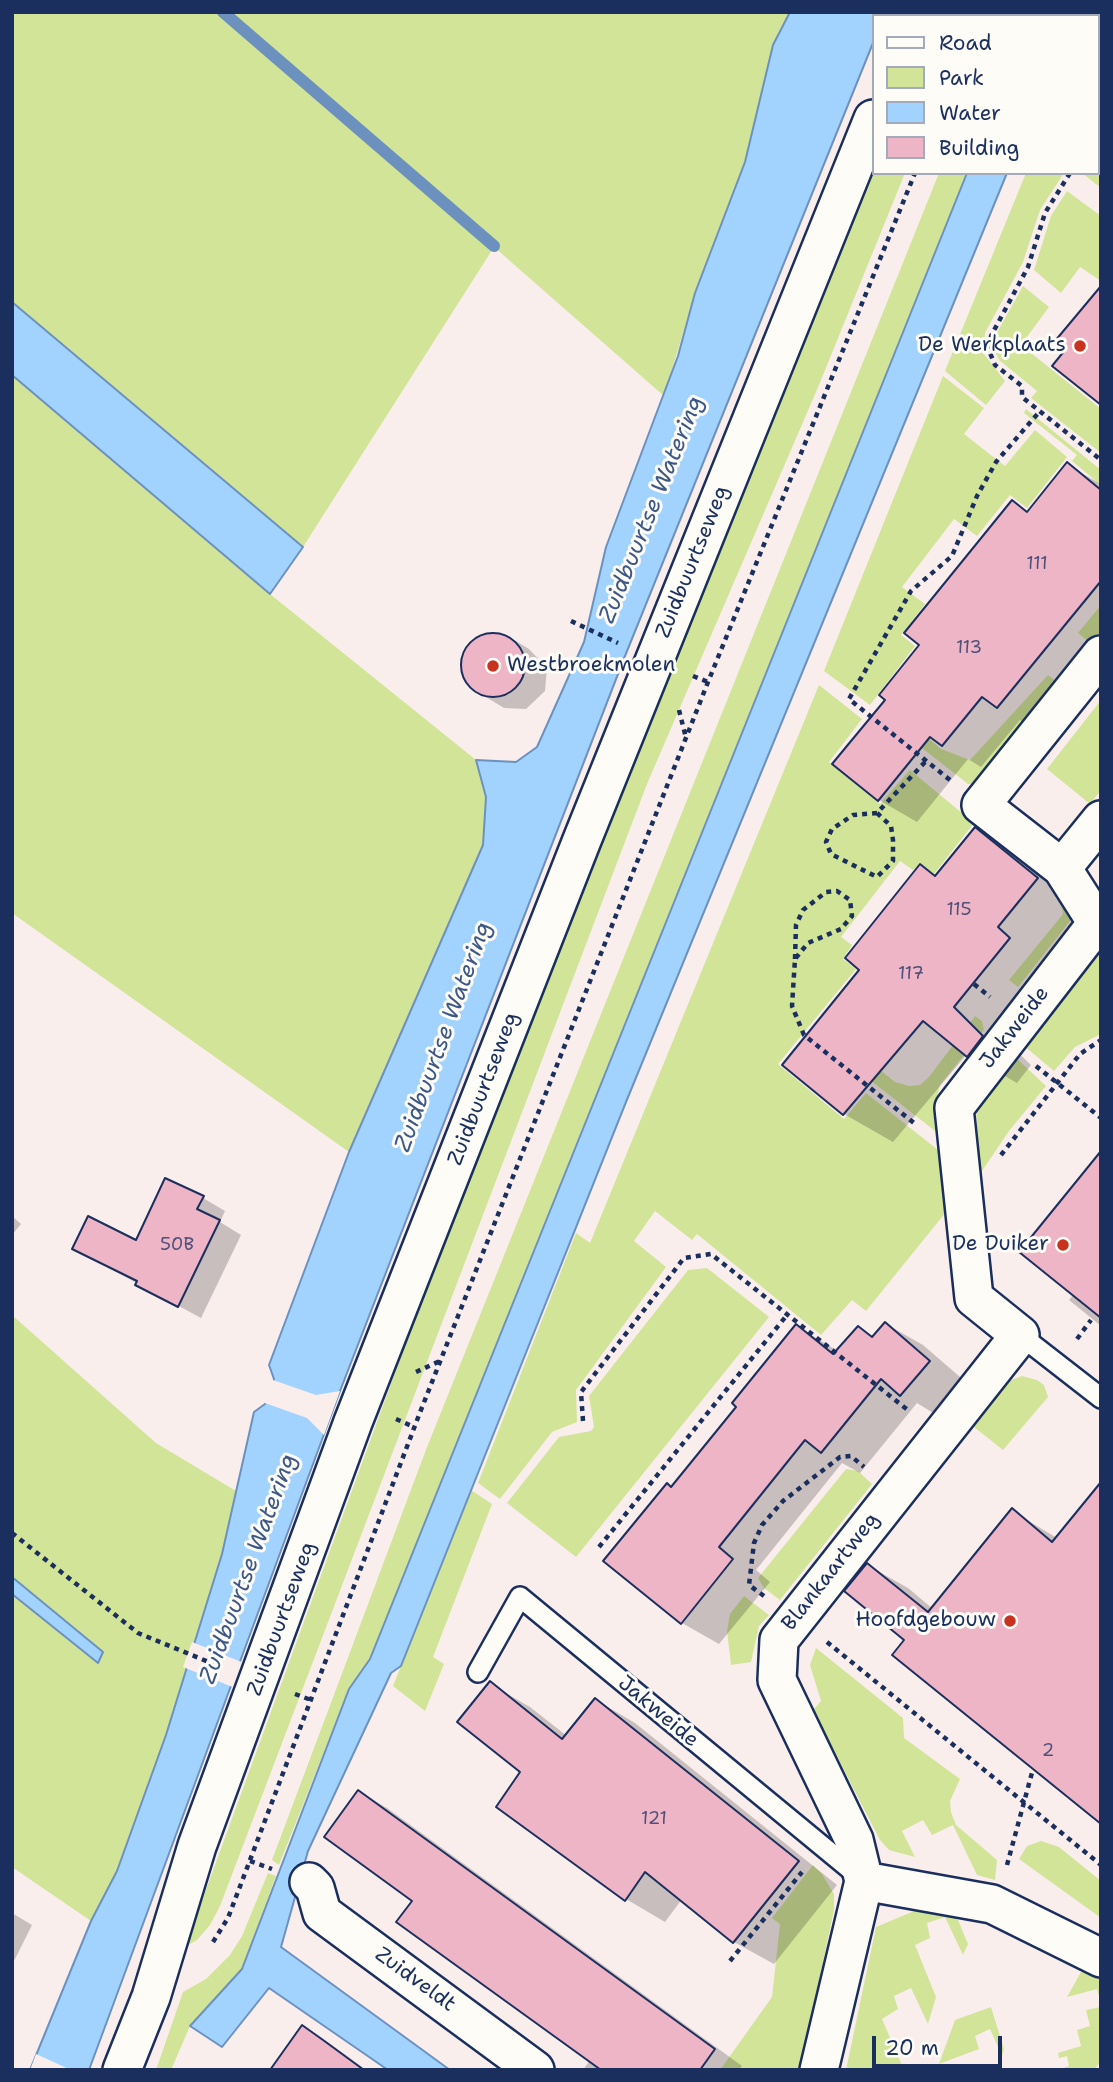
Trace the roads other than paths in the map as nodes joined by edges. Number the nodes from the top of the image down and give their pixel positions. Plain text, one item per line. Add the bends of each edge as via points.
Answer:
1 (872, 121) edge
2 (1101, 655) edge
3 (1101, 820) edge
4 (1062, 868) junction
5 (1020, 1335) junction
6 (1101, 1398) edge
7 (478, 1672) dead end
8 (864, 1881) junction
9 (309, 1882) dead end
10 (1101, 1958) edge
11 (536, 2069) edge
12 (122, 2070) edge
13 (820, 2070) edge

1 - 12 street, Zuidbuurtseweg via 360,1404 197,1846 151,1997
2 - 4 street, Jakweide via 981,805
3 - 4 street
4 - 5 street, Jakweide via 1097,923 954,1108 974,1298
5 - 6 lane
5 - 8 street, Blankaartweg via 779,1640 777,1680 855,1840
7 - 8 lane, Jakweide via 520,1597
8 - 10 street via 992,1904
8 - 13 street, Blankaartweg
9 - 11 street, Zuidveldt via 322,1913

